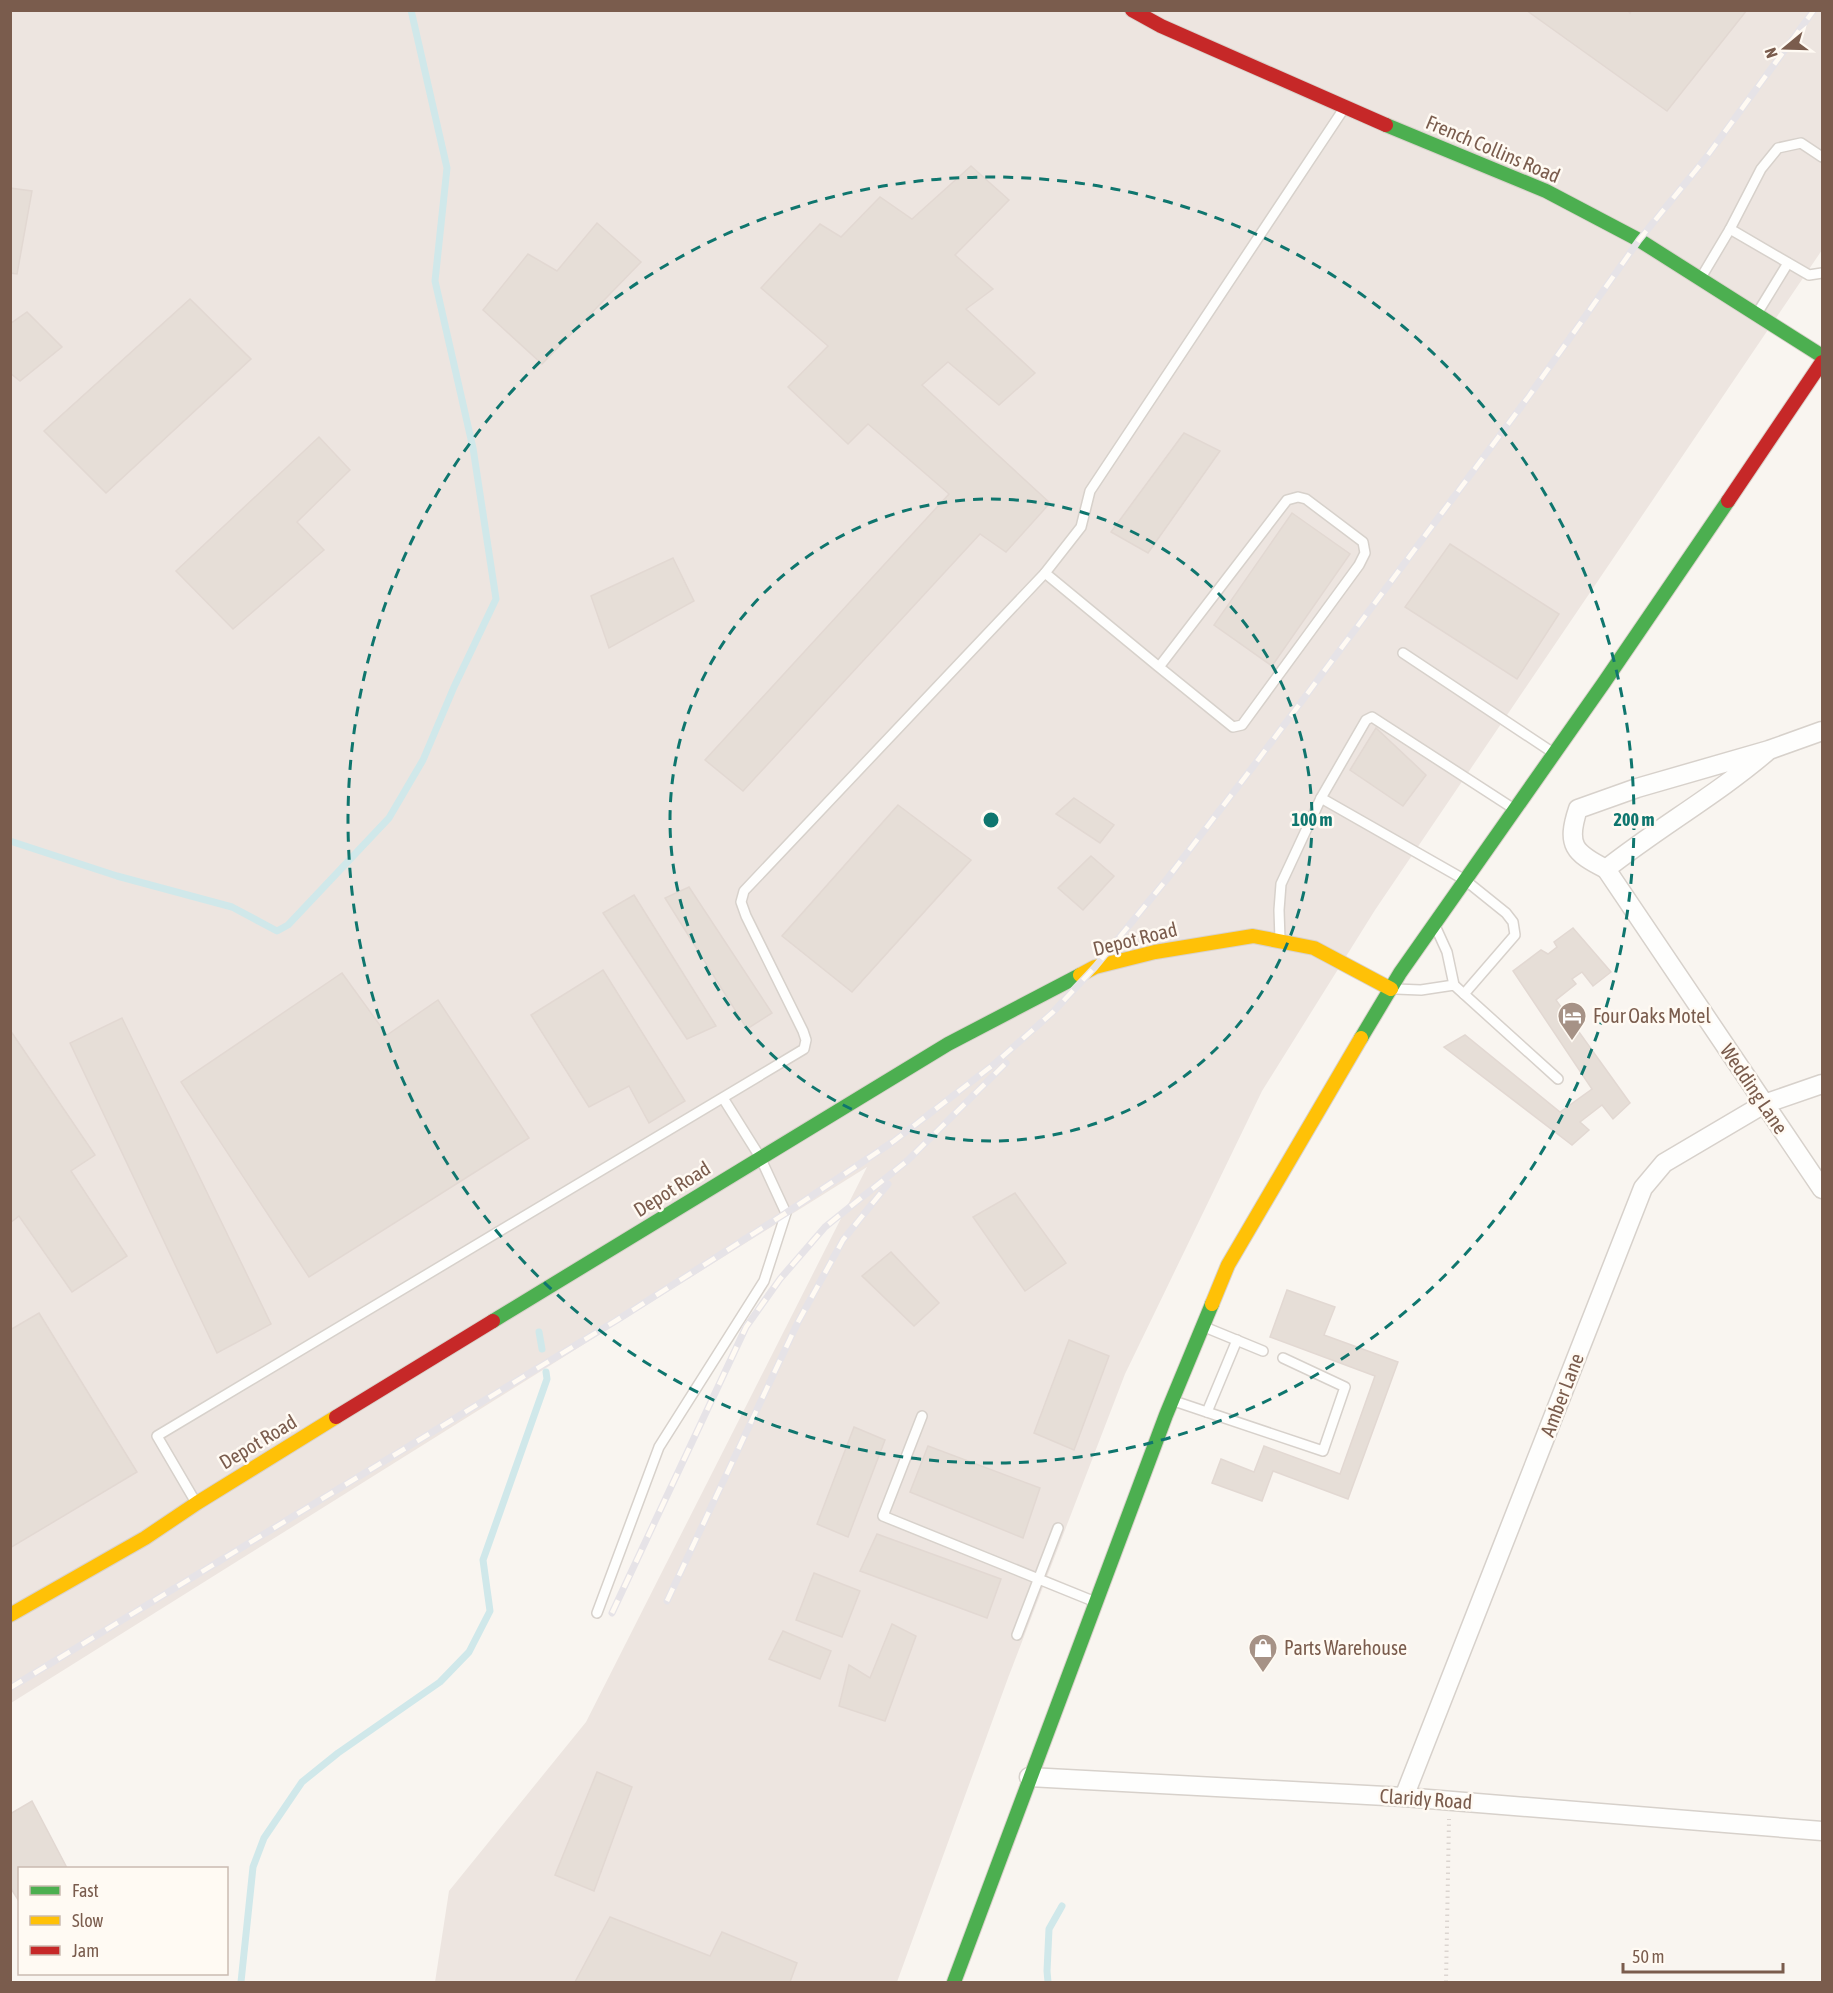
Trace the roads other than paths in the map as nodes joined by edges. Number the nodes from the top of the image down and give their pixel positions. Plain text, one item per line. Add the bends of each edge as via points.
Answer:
1 (1132, 10) edge
2 (1344, 108) junction
3 (1822, 157) edge
4 (1730, 229) junction
5 (1788, 263) junction
6 (1822, 273) edge
7 (1700, 279) junction
8 (1756, 314) junction
9 (1822, 356) edge
10 (1822, 362) edge
11 (1045, 573) junction
12 (1403, 653) dead end
13 (1159, 667) junction
14 (1822, 731) edge
15 (1769, 750) junction
16 (1554, 753) junction
17 (1321, 798) junction
18 (1515, 809) junction
19 (1606, 869) junction
20 (1465, 880) junction
21 (1434, 923) junction
22 (1280, 941) junction
23 (1454, 985) junction
24 (1391, 989) junction
25 (1464, 994) junction
26 (1558, 1079) dead end
27 (1822, 1084) edge
28 (723, 1098) junction
29 (1764, 1104) junction
30 (760, 1157) junction
31 (1822, 1189) edge
32 (1202, 1326) junction
33 (1237, 1340) junction
34 (1263, 1351) dead end
35 (1283, 1358) dead end
36 (1172, 1400) junction
37 (1208, 1412) junction
38 (922, 1416) dead end
39 (196, 1503) junction
40 (1058, 1528) dead end
41 (1038, 1579) junction
42 (1095, 1602) junction
43 (597, 1613) dead end
44 (10, 1615) edge
45 (1017, 1635) dead end
46 (1029, 1777) junction
47 (1404, 1797) junction
48 (1822, 1831) edge
49 (954, 1983) edge

1 - 2 street, French Collins Road
2 - 7 street, French Collins Road via 1546,191 1639,240
2 - 11 lane via 1090,491 1081,527
3 - 4 lane via 1801,143 1778,148 1761,169
4 - 5 lane
4 - 7 lane
5 - 6 lane via 1809,275
5 - 8 lane
7 - 8 street, French Collins Road
8 - 9 street, French Collins Road
10 - 16 street
11 - 13 lane
11 - 28 lane via 744,891 741,902 746,916 806,1040 804,1048
12 - 16 lane
13 - 13 lane via 1287,500 1298,496 1306,499 1363,542 1365,553 1359,565 1242,725 1233,727
14 - 15 street
15 - 19 street via 1746,771
15 - 19 street via 1578,809 1571,829 1574,846 1589,861
16 - 18 street
17 - 18 lane via 1366,720 1372,717
17 - 20 lane
17 - 22 lane via 1281,884
18 - 20 street
19 - 29 street, Wedding Lane
20 - 21 street
20 - 25 lane via 1506,913 1513,922 1515,935
21 - 23 lane via 1447,952
21 - 24 street
22 - 24 street, Depot Road via 1314,948
22 - 30 street, Depot Road via 1252,936 1155,952 1095,967 948,1044
23 - 24 lane
23 - 25 lane
24 - 32 street via 1228,1265
25 - 26 lane
27 - 29 street, Amber Lane
28 - 30 lane
28 - 39 lane via 157,1436
29 - 31 street, Wedding Lane
29 - 47 street, Amber Lane via 1664,1162 1643,1188
30 - 39 street, Depot Road
30 - 43 lane via 786,1213 764,1281 659,1447
32 - 33 lane
32 - 36 street
33 - 34 lane
33 - 37 lane
35 - 37 lane via 1346,1387 1323,1451
36 - 37 lane
36 - 42 street
38 - 41 lane via 883,1516
39 - 44 street, Depot Road via 145,1538
40 - 41 lane
41 - 42 lane
41 - 45 lane
42 - 46 street
46 - 47 street, Claridy Road
46 - 49 street
47 - 48 street, Claridy Road

